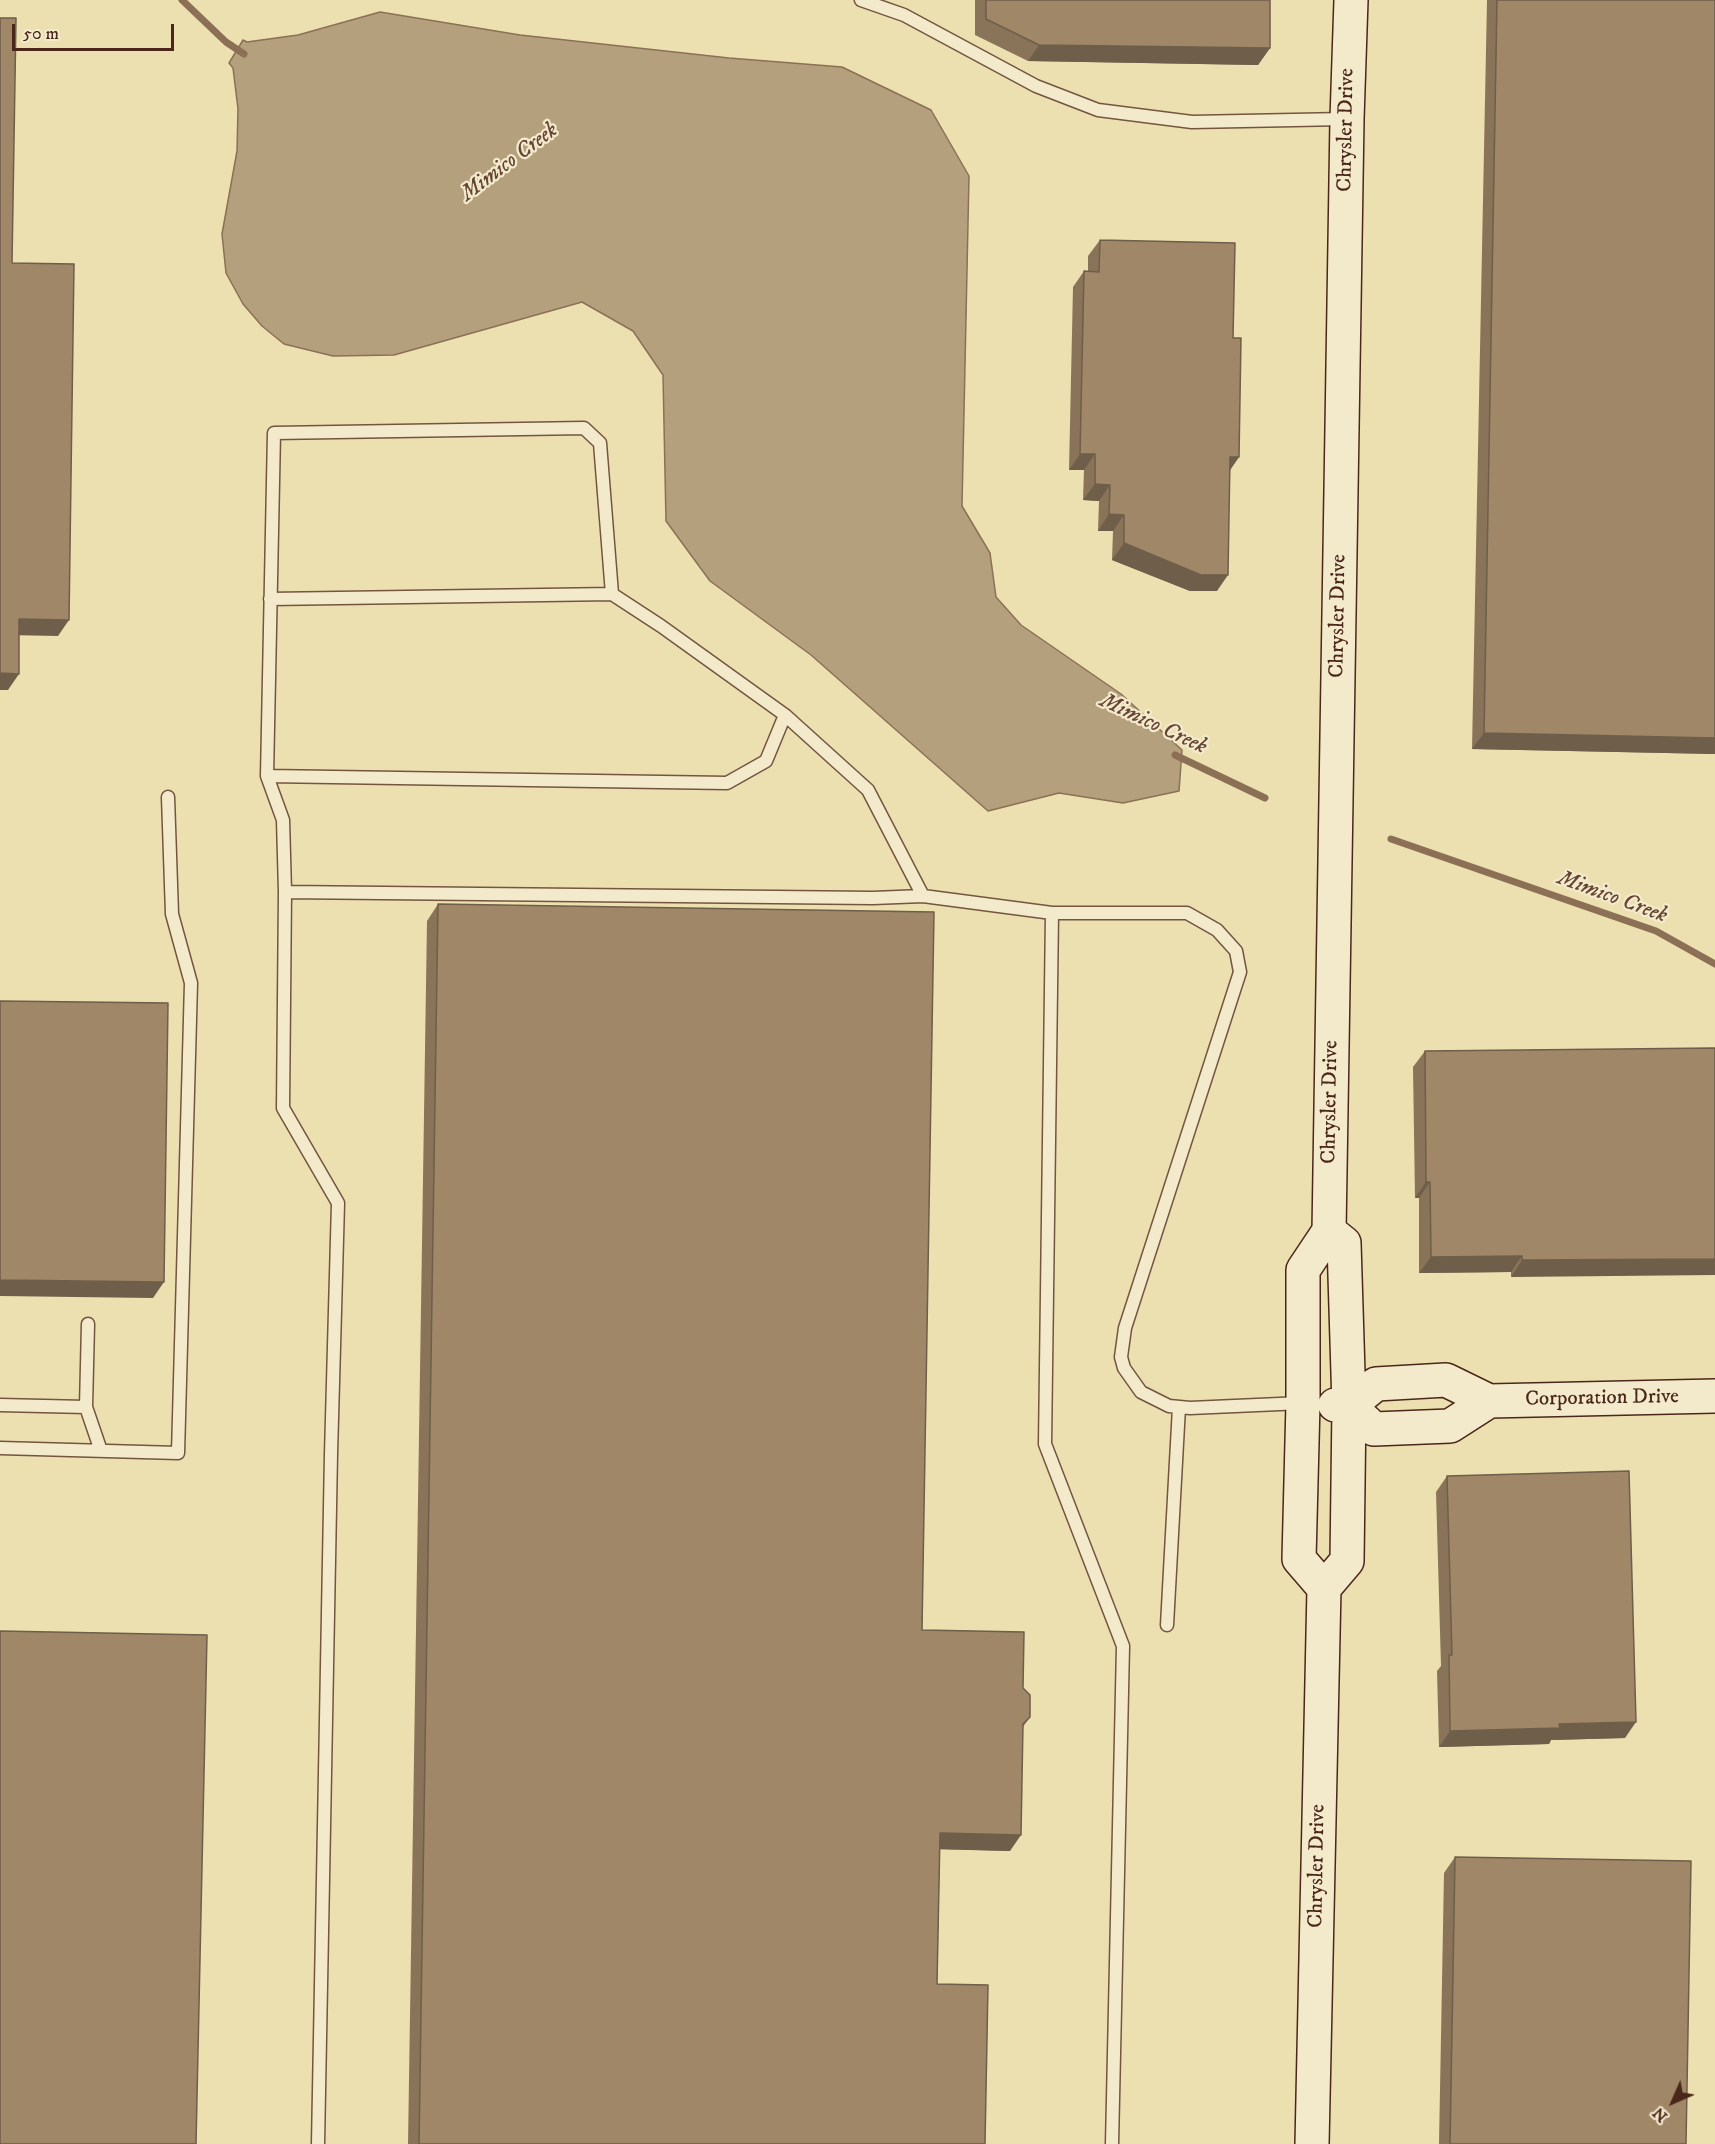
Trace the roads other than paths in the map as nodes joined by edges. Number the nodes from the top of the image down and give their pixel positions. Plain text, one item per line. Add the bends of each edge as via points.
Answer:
1 (861, 0) edge
2 (1351, 0) edge
3 (1347, 119) junction
4 (612, 594) junction
5 (270, 599) junction
6 (785, 715) junction
7 (267, 776) junction
8 (168, 797) dead end
9 (285, 892) junction
10 (923, 896) junction
11 (1052, 914) junction
12 (1329, 1231) junction
13 (88, 1324) dead end
14 (1715, 1396) edge
15 (1489, 1401) junction
16 (1303, 1403) junction
17 (0, 1405) edge
18 (1349, 1406) junction
19 (86, 1407) junction
20 (1179, 1407) junction
21 (0, 1448) edge
22 (101, 1450) junction
23 (1324, 1588) junction
24 (1167, 1624) dead end
25 (318, 2144) edge
26 (1112, 2144) edge
27 (1312, 2144) edge

1 - 3 lane via 904,15 1036,86 1098,110 1192,122
2 - 3 street, Chrysler Drive
3 - 12 street, Chrysler Drive
4 - 5 lane
4 - 5 lane via 600,443 584,428 274,433
4 - 6 lane
5 - 7 lane
6 - 7 lane via 766,761 727,783
6 - 10 lane via 868,790
7 - 9 lane via 282,820
8 - 22 lane via 171,914 191,983 178,1453
9 - 10 lane
9 - 25 lane via 283,1108 338,1203
10 - 11 lane
11 - 20 lane via 1187,913 1217,930 1236,951 1240,972 1122,1344 1124,1368 1141,1392
11 - 26 lane via 1046,1444 1123,1646
12 - 16 street via 1303,1270
12 - 18 street via 1344,1243
13 - 19 lane
14 - 15 street, Corporation Drive
15 - 18 street, Corporation Drive via 1446,1380 1376,1384
15 - 18 street via 1450,1426 1374,1429
16 - 18 street
16 - 20 lane
16 - 23 street via 1299,1559
17 - 19 lane
18 - 23 street via 1347,1561
19 - 22 lane
20 - 24 lane
21 - 22 lane
23 - 27 street, Chrysler Drive

